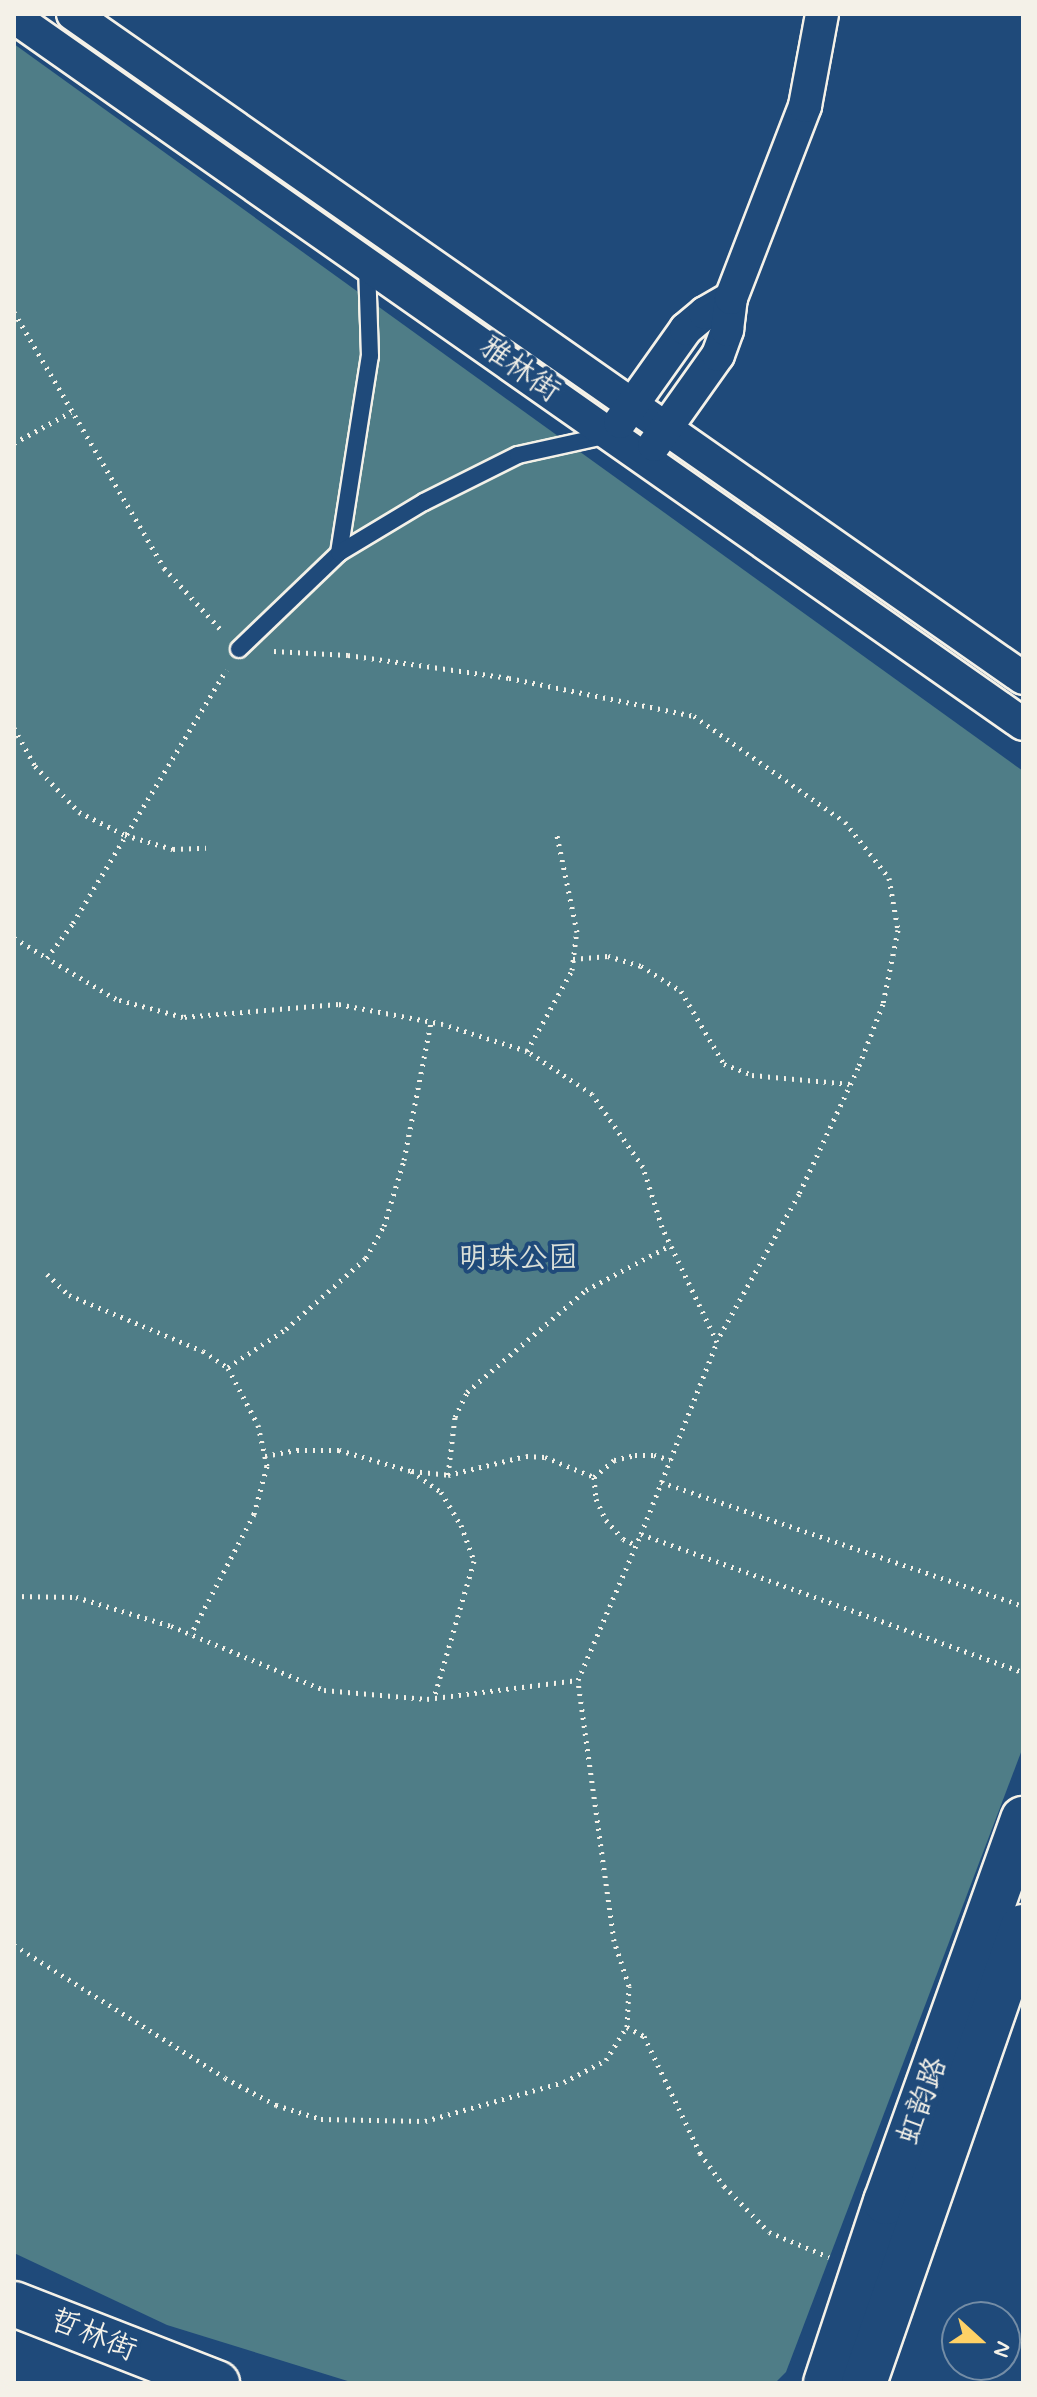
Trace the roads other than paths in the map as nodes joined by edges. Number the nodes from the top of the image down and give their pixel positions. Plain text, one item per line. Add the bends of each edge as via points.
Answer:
1 (73, 14) edge
2 (822, 14) edge
3 (14, 17) edge
4 (367, 264) junction
5 (731, 298) junction
6 (632, 405) junction
7 (666, 428) junction
8 (611, 435) junction
9 (645, 459) junction
10 (339, 553) junction
11 (239, 649) road end
12 (1023, 678) edge
13 (1023, 724) edge
14 (1023, 1819) edge
15 (1023, 1927) edge
16 (14, 2304) edge
17 (217, 2383) edge
18 (826, 2383) edge
19 (864, 2383) edge

1 - 6 street, 雅林街
2 - 5 street via 805,106
3 - 4 street, 雅林街
4 - 8 street, 雅林街
4 - 10 lane via 370,356
5 - 6 street via 686,329
5 - 7 street via 718,355
6 - 7 street, 雅林街
6 - 8 street
7 - 9 street
7 - 12 street, 雅林街
8 - 9 street, 雅林街
8 - 10 lane via 518,455
9 - 13 street, 雅林街
10 - 11 lane
14 - 18 street, 虹韵路
15 - 19 street, 虹韵路
16 - 17 street, 哲林街

